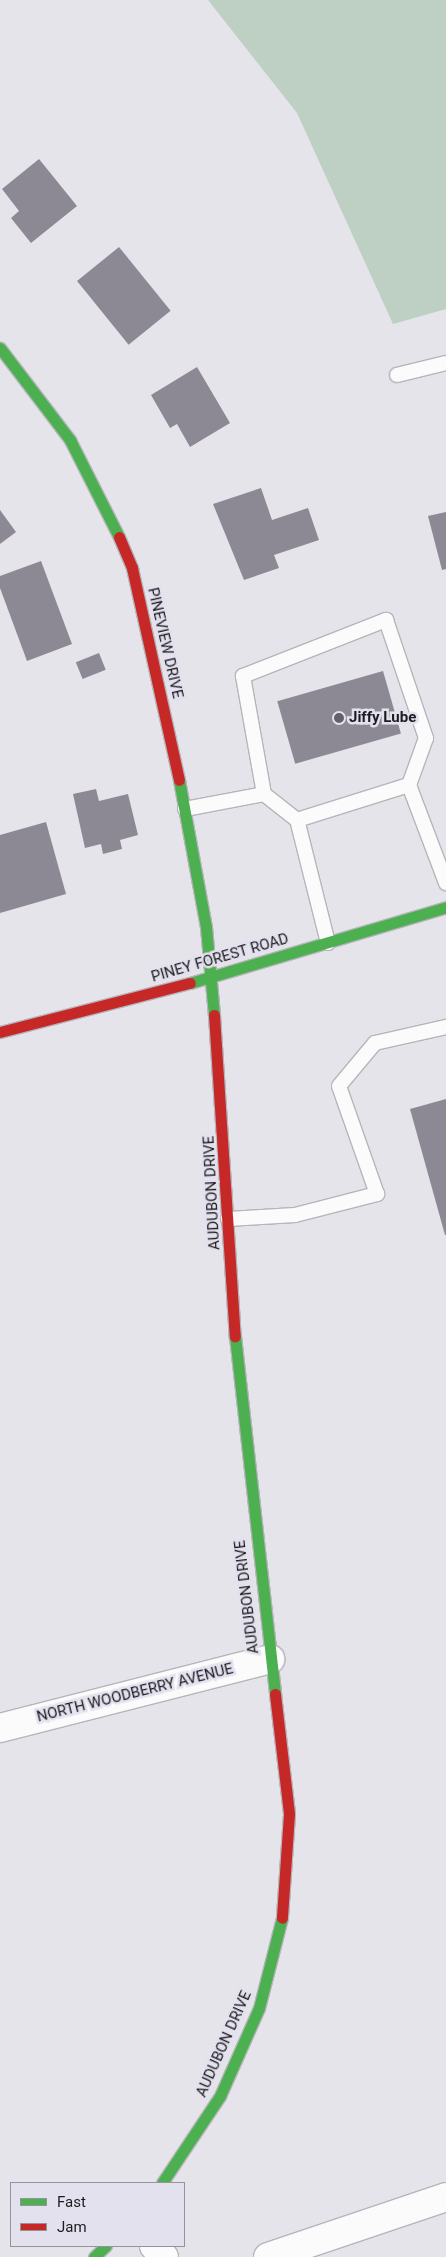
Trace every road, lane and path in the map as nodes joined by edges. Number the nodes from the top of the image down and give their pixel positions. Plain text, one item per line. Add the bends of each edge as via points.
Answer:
1 (0, 348) edge
2 (446, 363) edge
3 (398, 375) dead end
4 (409, 785) junction
5 (264, 794) junction
6 (184, 809) junction
7 (297, 820) junction
8 (446, 883) edge
9 (446, 907) edge
10 (328, 943) junction
11 (211, 978) junction
12 (446, 1027) edge
13 (0, 1032) edge
14 (228, 1219) junction
15 (270, 1659) junction
16 (0, 1728) edge
17 (163, 2182) edge
18 (446, 2197) edge
19 (105, 2247) edge
20 (155, 2247) edge
21 (94, 2257) edge
22 (164, 2257) edge
23 (268, 2257) edge

1 - 6 street, PINEVIEW DRIVE via 70,440 105,502 132,568
2 - 3 lane
4 - 5 lane via 426,738 386,620 243,676
4 - 7 lane
4 - 8 lane
5 - 6 lane
5 - 7 lane
6 - 11 street, PINEVIEW DRIVE
7 - 10 lane
9 - 10 street, PINEY FOREST ROAD
10 - 11 street, PINEY FOREST ROAD
11 - 13 street, PINEY FOREST ROAD
11 - 14 street, AUDUBON DRIVE
12 - 14 lane via 374,1043 339,1086 377,1194 294,1215
14 - 15 street, AUDUBON DRIVE via 239,1398
15 - 16 street, NORTH WOODBERRY AVENUE
15 - 17 street, AUDUBON DRIVE via 289,1814 288,1877 278,1942 258,2008 220,2096
18 - 23 street
19 - 21 street
20 - 22 street

